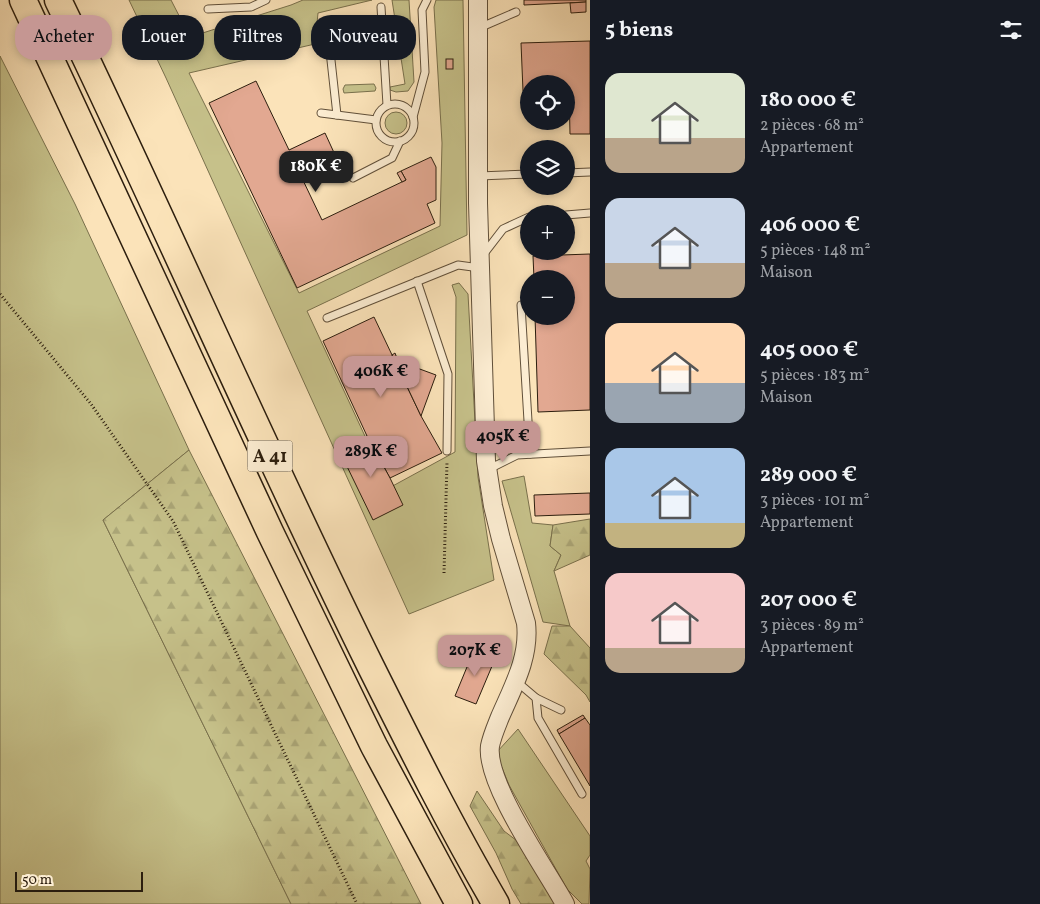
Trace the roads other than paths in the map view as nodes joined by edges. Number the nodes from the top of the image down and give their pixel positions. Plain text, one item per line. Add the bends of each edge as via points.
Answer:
1 (23, 0) edge
2 (58, 0) edge
3 (266, 0) edge
4 (427, 0) edge
5 (478, 0) edge
6 (381, 7) dead end
7 (208, 9) dead end
8 (516, 12) dead end
9 (478, 28) junction
10 (331, 60) edge
11 (387, 105) junction
12 (321, 113) dead end
13 (337, 115) junction
14 (413, 117) junction
15 (376, 120) junction
16 (400, 141) junction
17 (590, 172) edge
18 (575, 173) edge
19 (520, 174) edge
20 (478, 176) junction
21 (353, 178) dead end
22 (590, 213) edge
23 (575, 214) edge
24 (520, 222) edge
25 (480, 264) junction
26 (417, 281) junction
27 (327, 318) dead end
28 (522, 325) edge
29 (447, 451) road end
30 (590, 452) edge
31 (530, 454) junction
32 (487, 470) junction
33 (516, 681) junction
34 (536, 698) junction
35 (561, 710) dead end
36 (582, 794) dead end
37 (459, 904) edge
38 (496, 904) edge
39 (565, 904) edge

1 - 37 highway, A 41 via 270,532 374,746
2 - 38 highway, A 41 via 332,586 406,736
3 - 7 lane via 251,7
4 - 14 lane via 422,10 425,72
5 - 9 street
6 - 11 lane
8 - 9 lane
9 - 20 street
10 - 13 lane
11 - 14 lane via 406,107
11 - 15 lane
12 - 13 lane
13 - 15 lane
14 - 16 lane via 413,129 406,139
15 - 16 lane via 382,137
16 - 21 lane via 392,158
17 - 18 lane
19 - 20 lane
20 - 25 street
22 - 23 lane
24 - 25 lane via 503,230
25 - 26 lane via 458,265
25 - 32 street
26 - 27 lane
26 - 29 lane via 448,374
28 - 31 lane
30 - 31 lane
31 - 32 lane via 516,455
32 - 33 street via 501,539 528,637
33 - 34 lane
33 - 39 street via 494,732 490,759 506,801
34 - 35 lane
34 - 36 lane via 538,718

